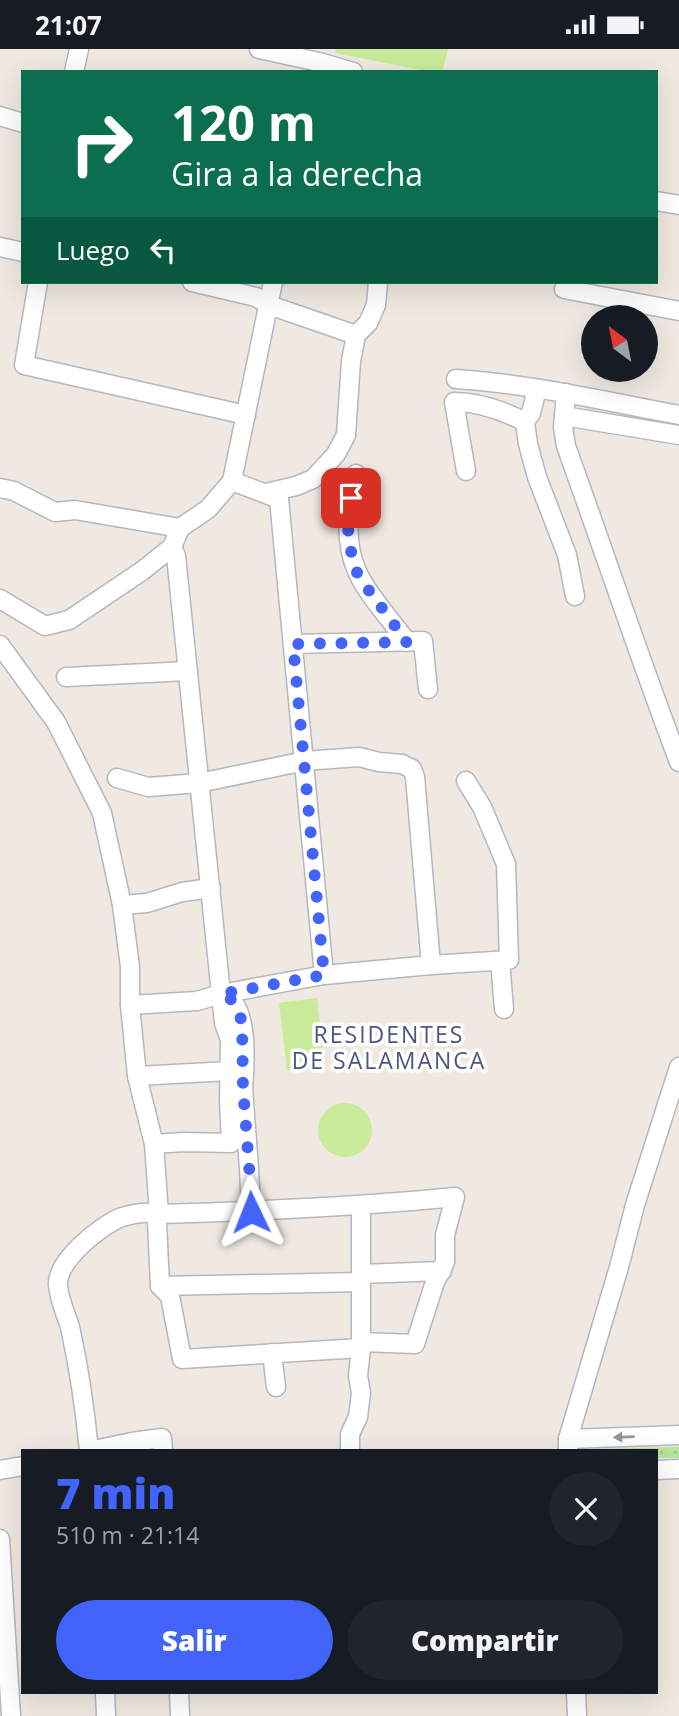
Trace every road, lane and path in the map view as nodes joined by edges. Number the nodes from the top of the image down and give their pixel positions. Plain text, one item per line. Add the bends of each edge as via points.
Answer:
1 (79, 49) edge
2 (259, 49) edge
3 (319, 61) edge
4 (74, 70) edge
5 (347, 70) edge
6 (0, 116) edge
7 (21, 122) edge
8 (658, 201) edge
9 (679, 205) edge
10 (0, 247) edge
11 (21, 252) edge
12 (38, 284) edge
13 (201, 284) edge
14 (273, 284) edge
15 (377, 284) edge
16 (564, 289) dead end
17 (269, 305) junction
18 (679, 311) edge
19 (356, 335) junction
20 (456, 379) dead end
21 (537, 389) junction
22 (566, 393) junction
23 (246, 415) junction
24 (679, 415) edge
25 (564, 416) junction
26 (525, 422) junction
27 (679, 435) edge
28 (466, 471) dead end
29 (356, 474) dead end
30 (232, 481) junction
31 (0, 488) edge
32 (266, 493) junction
33 (180, 529) junction
34 (172, 547) junction
35 (575, 596) dead end
36 (0, 599) edge
37 (407, 642) junction
38 (293, 644) junction
39 (0, 645) edge
40 (188, 671) junction
41 (66, 677) dead end
42 (428, 689) dead end
43 (56, 722) junction
44 (304, 761) junction
45 (679, 762) edge
46 (117, 778) dead end
47 (466, 781) dead end
48 (199, 783) junction
49 (112, 806) dead end
50 (211, 888) junction
51 (122, 905) junction
52 (500, 961) junction
53 (431, 965) junction
54 (324, 975) junction
55 (221, 994) junction
56 (130, 1005) junction
57 (504, 1009) dead end
58 (679, 1067) edge
59 (229, 1071) junction
60 (137, 1076) junction
61 (154, 1144) junction
62 (361, 1206) junction
63 (251, 1212) junction
64 (159, 1214) junction
65 (442, 1271) junction
66 (361, 1278) junction
67 (160, 1286) junction
68 (361, 1345) junction
69 (272, 1353) junction
70 (276, 1387) dead end
71 (679, 1435) edge
72 (568, 1445) edge
73 (89, 1449) edge
74 (99, 1449) edge
75 (163, 1449) edge
76 (350, 1449) edge
77 (21, 1466) edge
78 (679, 1469) edge
79 (0, 1470) edge
80 (658, 1470) edge
81 (0, 1539) edge
82 (10, 1676) edge
83 (104, 1694) edge
84 (179, 1694) edge
85 (576, 1694) edge
86 (11, 1716) edge
87 (106, 1716) edge
88 (180, 1716) edge
89 (577, 1716) edge

1 - 4 street
2 - 3 street
3 - 5 street
6 - 7 street
8 - 9 street
10 - 11 street
12 - 23 street via 24,365
13 - 17 street via 256,297
14 - 17 street
15 - 19 street via 376,305
16 - 18 street
17 - 19 street
17 - 23 street
19 - 32 street via 346,435 336,454 313,479
20 - 21 street
21 - 22 street
21 - 26 street
22 - 24 street
22 - 25 street
23 - 30 street
25 - 27 street
25 - 45 street via 566,446
26 - 28 street via 481,405 454,402
26 - 35 street via 537,477 567,555
29 - 37 street via 347,521 355,569
30 - 32 street
30 - 33 street via 208,509
31 - 33 street via 55,512 75,510
32 - 38 street via 279,499
33 - 34 street
34 - 36 street via 69,620 45,626
34 - 40 street
37 - 38 street
37 - 42 street via 423,641
38 - 44 street
39 - 43 street
40 - 41 street
40 - 48 street
43 - 49 street
43 - 51 street via 102,813
44 - 48 street
44 - 53 street via 359,757 412,769
44 - 54 street
46 - 48 street via 148,787
47 - 52 street via 506,864 509,960
48 - 50 street
50 - 51 street
50 - 55 street
51 - 56 street
52 - 53 street
52 - 57 street
53 - 54 street
54 - 55 street
55 - 56 street via 197,1001
55 - 59 street via 230,1040
55 - 63 street via 232,1000 242,1021
56 - 60 street
58 - 72 street
59 - 60 street
59 - 61 street via 231,1143
60 - 61 street
61 - 64 street
62 - 63 street
62 - 65 street via 455,1197
62 - 66 street
63 - 64 street
64 - 67 street
64 - 73 street via 122,1217 102,1228 62,1268 58,1283 84,1402
65 - 66 street
65 - 68 street via 415,1344
66 - 67 street
66 - 68 street
67 - 69 street via 170,1296 182,1359
68 - 69 street
68 - 76 street via 361,1394
69 - 70 street
71 -> 72 street
74 - 75 street via 162,1438
77 - 79 street
78 - 80 street
81 - 82 street
82 - 86 street
83 - 87 street
84 - 88 street
85 - 89 street

